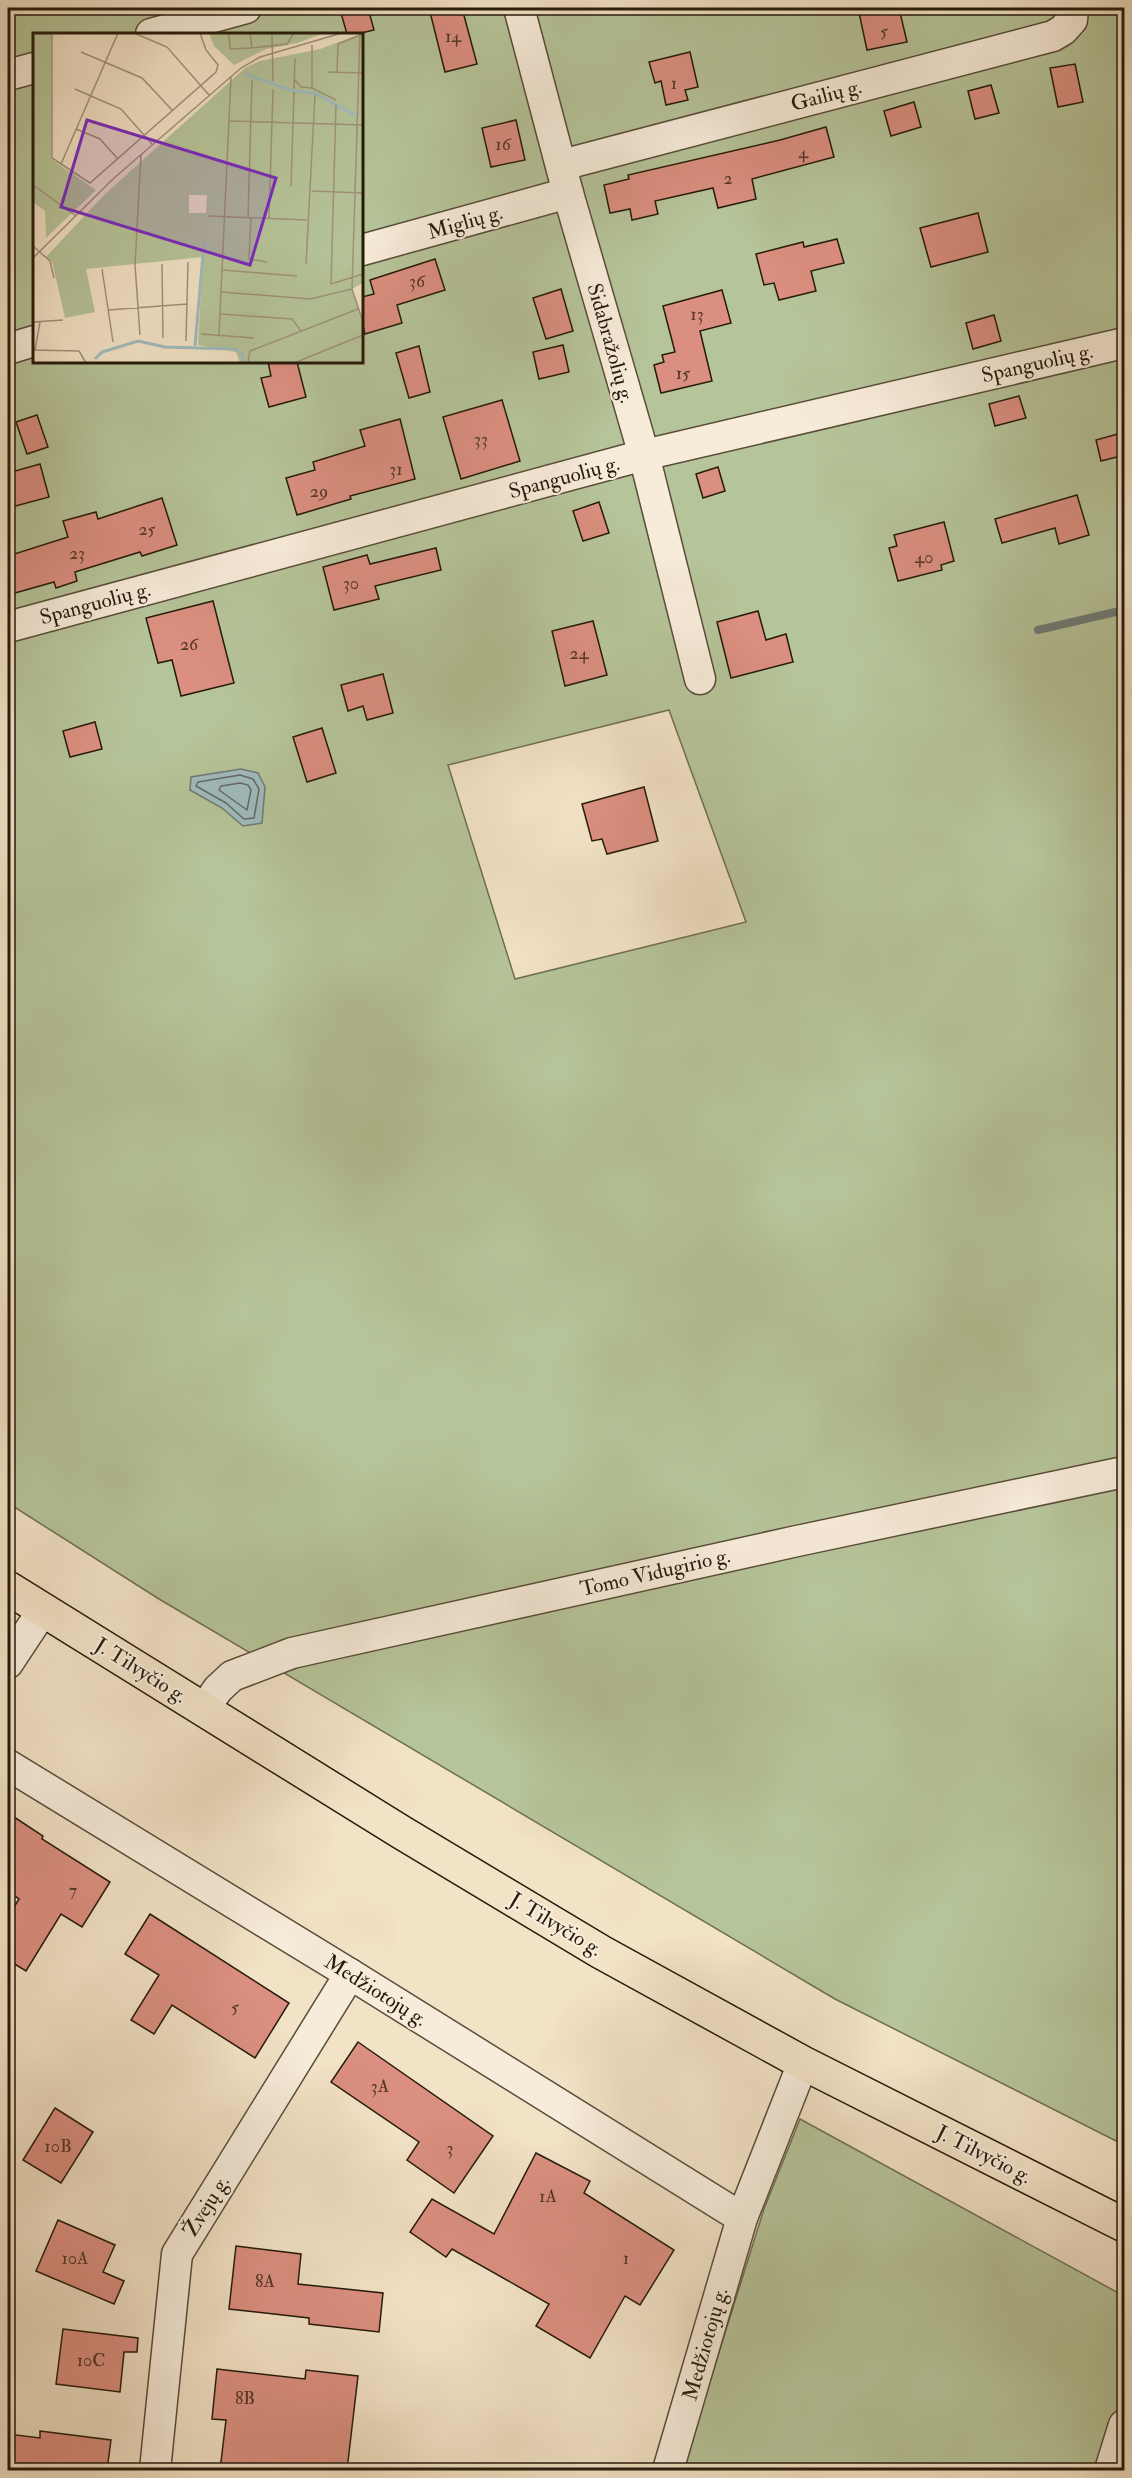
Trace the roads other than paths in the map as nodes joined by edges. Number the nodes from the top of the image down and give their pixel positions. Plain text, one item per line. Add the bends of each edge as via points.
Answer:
1 (246, 8) edge
2 (519, 8) edge
3 (1073, 8) edge
4 (155, 33) edge
5 (33, 68) edge
6 (8, 75) edge
7 (565, 179) junction
8 (363, 250) edge
9 (33, 341) edge
10 (1125, 343) edge
11 (8, 349) edge
12 (644, 455) junction
13 (8, 627) edge
14 (700, 679) dead end
15 (1125, 1472) edge
16 (8, 1588) edge
17 (43, 1610) junction
18 (8, 1663) edge
19 (204, 1709) junction
20 (8, 1765) edge
21 (350, 1974) junction
22 (803, 2062) junction
23 (742, 2218) junction
24 (1125, 2225) edge
25 (1125, 2425) edge
26 (155, 2470) edge
27 (668, 2470) edge
28 (1110, 2470) edge

1 - 4 street
2 - 7 street, Sidabražolių g.
3 - 7 street, Gailių g. via 1072,20 1053,36
5 - 6 street
7 - 8 street, Miglių g.
7 - 12 street, Sidabražolių g.
9 - 11 street
10 - 12 street, Spanguolių g.
12 - 13 street, Spanguolių g.
12 - 14 street, Sidabražolių g.
15 - 19 street, Tomo Vidugirio g. via 292,1653 232,1676
16 - 17 main road, J. Tilvyčio g.
17 - 18 street
17 - 19 main road, J. Tilvyčio g.
19 - 22 main road, J. Tilvyčio g. via 601,1952
20 - 21 street, Medžiotojų g.
21 - 23 street, Medžiotojų g.
21 - 26 street, Žvejų g. via 177,2254
22 - 23 street, Medžiotojų g.
22 - 24 main road, J. Tilvyčio g.
23 - 27 street, Medžiotojų g.
25 - 28 street

